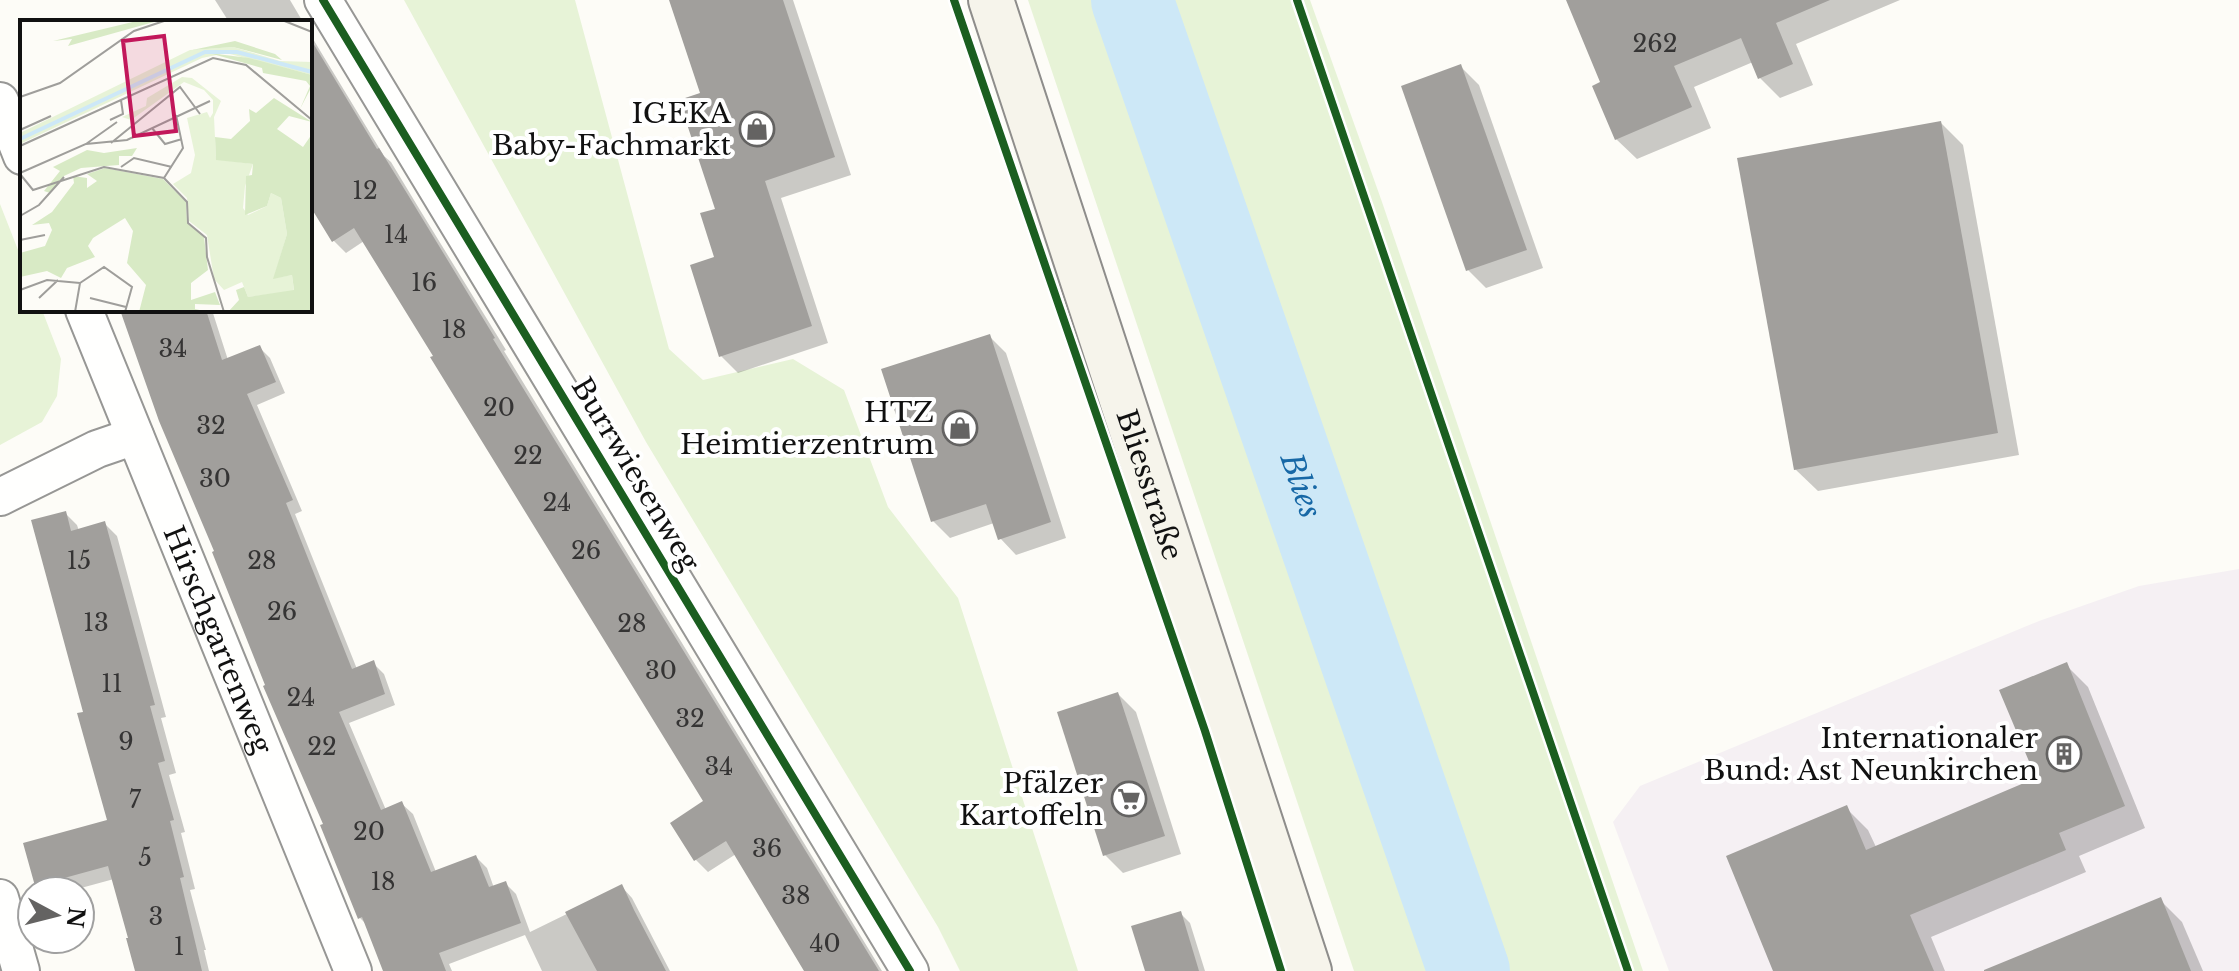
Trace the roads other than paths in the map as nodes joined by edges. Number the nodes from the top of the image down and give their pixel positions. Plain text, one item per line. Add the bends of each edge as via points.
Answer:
1 (323, 0) edge
2 (991, 0) edge
3 (0, 101) edge
4 (20, 151) edge
5 (85, 312) edge
6 (135, 436) junction
7 (0, 497) edge
8 (0, 898) edge
9 (21, 971) edge
10 (353, 971) edge
11 (910, 971) edge
12 (1309, 971) edge

1 - 11 street, Burrwiesenweg
2 - 12 main road, Bliesstraße
3 - 4 street
5 - 6 street, Hirschgartenweg
6 - 7 street
6 - 10 street, Hirschgartenweg
8 - 9 street

